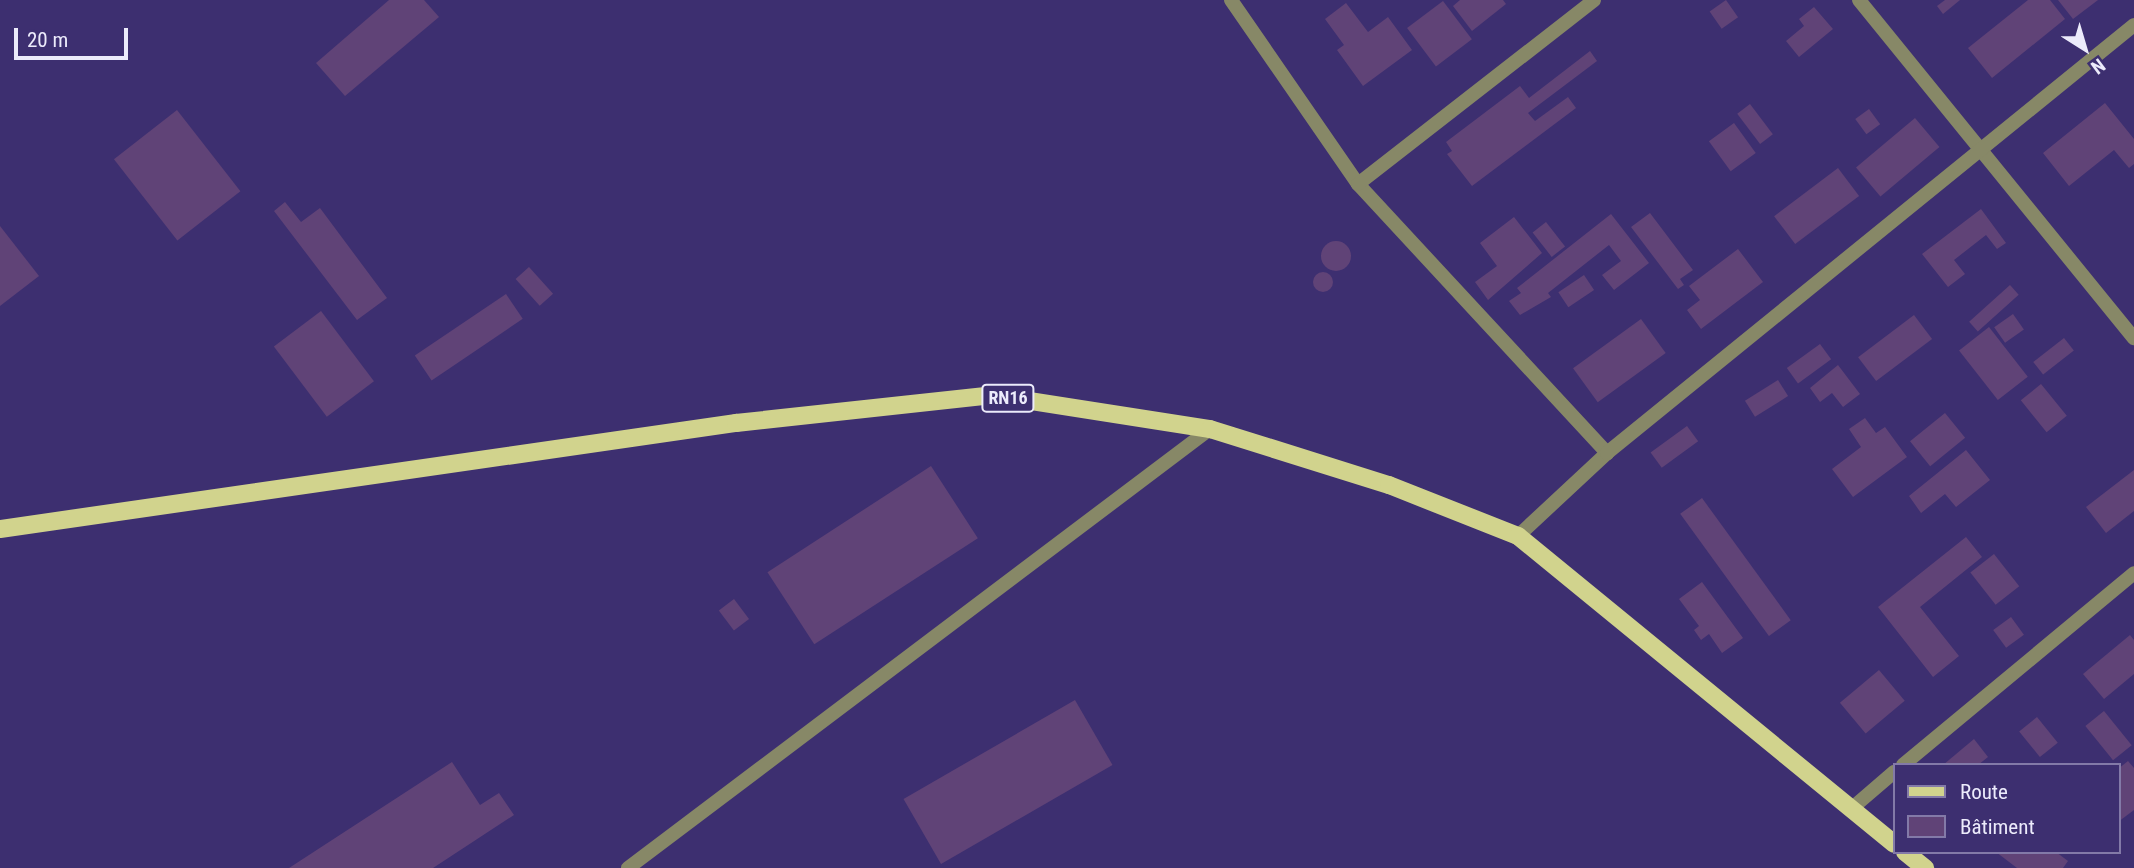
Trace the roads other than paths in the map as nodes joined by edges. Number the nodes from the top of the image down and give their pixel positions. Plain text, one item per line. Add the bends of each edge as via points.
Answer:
1 (1231, 0) edge
2 (1594, 0) edge
3 (1859, 0) edge
4 (2134, 25) edge
5 (1981, 151) junction
6 (1359, 184) junction
7 (2134, 338) edge
8 (1210, 429) junction
9 (1606, 453) junction
10 (0, 529) edge
11 (1518, 536) junction
12 (2134, 573) edge
13 (1905, 763) edge
14 (1892, 774) edge
15 (1851, 809) junction
16 (1892, 842) edge
17 (1908, 854) edge
18 (628, 868) edge
19 (1925, 868) edge

1 - 6 street
2 - 6 street
3 - 5 street
4 - 5 street
5 - 7 street
5 - 9 street
6 - 9 street
8 - 10 main road, RN16 via 992,395 736,423
8 - 11 main road, RN16 via 1389,485
8 - 18 street
9 - 11 street
11 - 15 main road, RN16
12 - 13 street
14 - 15 street
15 - 16 main road, RN16
17 - 19 main road

